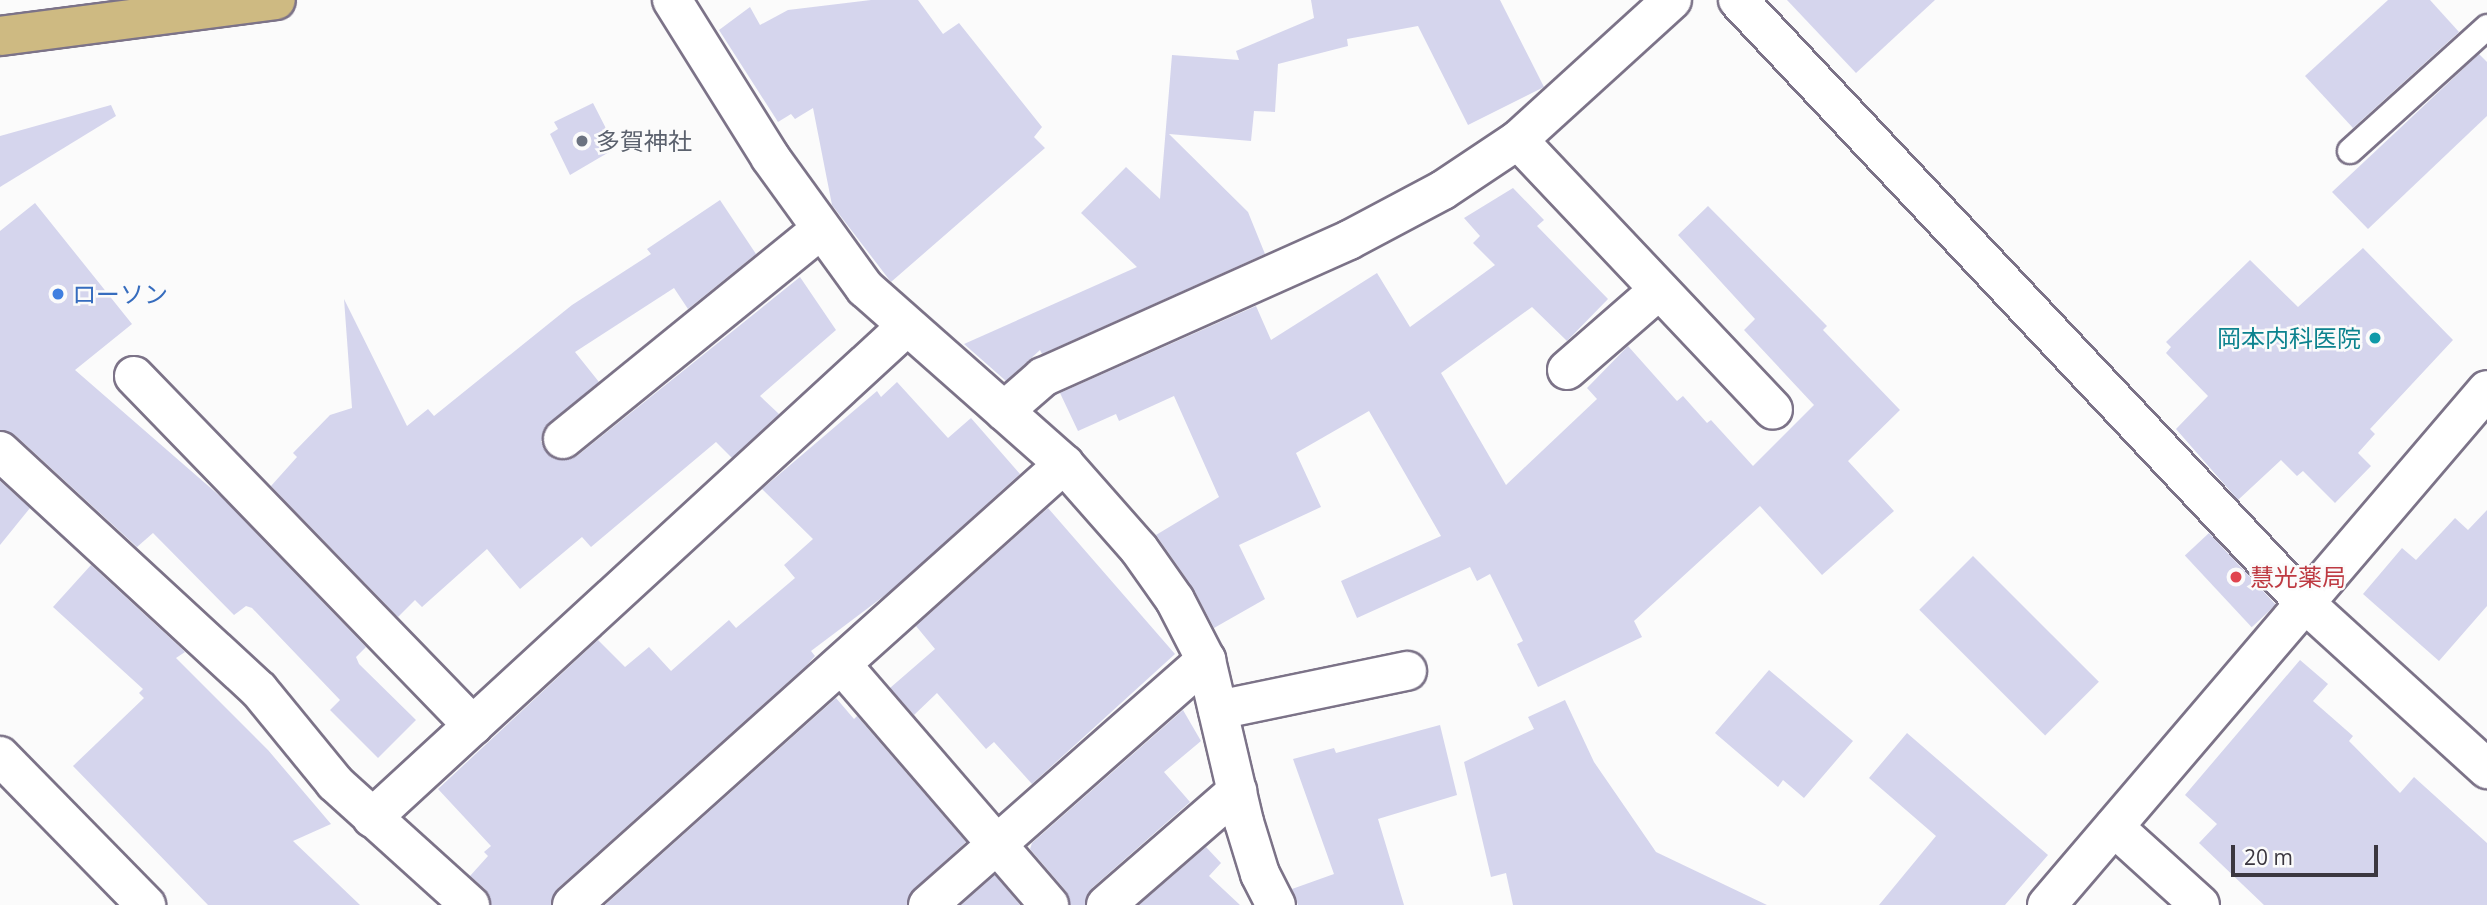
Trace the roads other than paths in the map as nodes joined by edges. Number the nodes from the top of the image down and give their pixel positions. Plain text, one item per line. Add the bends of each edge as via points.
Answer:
1 (276, 0) edge
2 (672, 0) edge
3 (1672, 0) edge
4 (1738, 0) edge
5 (2487, 27) edge
6 (0, 36) edge
7 (1518, 140) junction
8 (2350, 151) dead end
9 (820, 230) junction
10 (1660, 290) junction
11 (906, 327) junction
12 (1567, 370) dead end
13 (134, 376) dead end
14 (2487, 390) edge
15 (1773, 410) dead end
16 (1004, 411) junction
17 (563, 439) dead end
18 (0, 451) edge
19 (1065, 464) junction
20 (2307, 605) junction
21 (1206, 660) junction
22 (842, 665) junction
23 (1407, 671) dead end
24 (1218, 709) junction
25 (473, 726) junction
26 (0, 756) edge
27 (2487, 769) edge
28 (1237, 791) junction
29 (372, 818) junction
30 (2114, 827) junction
31 (995, 843) junction
32 (146, 905) edge
33 (470, 905) edge
34 (572, 905) edge
35 (928, 905) edge
36 (1049, 905) edge
37 (1106, 905) edge
38 (1276, 905) edge
39 (2047, 905) edge
40 (2200, 905) edge

1 - 6 highway
2 - 9 street
3 - 7 street
4 - 20 street
5 - 8 lane
7 - 10 street
7 - 16 street via 1443,190 1349,240 1042,377
9 - 11 street via 865,288
9 - 17 street
10 - 12 street
10 - 15 street
11 - 16 street
11 - 25 street
13 - 25 street
14 - 20 street
16 - 19 street
18 - 29 street via 259,690 335,783
19 - 21 street via 1139,549 1175,600
19 - 22 street
20 - 27 street
20 - 30 street
21 - 24 street
21 - 31 street
22 - 31 street
22 - 34 street
23 - 24 street
24 - 28 street
25 - 29 street
26 - 32 street
28 - 37 street
28 - 38 street via 1260,874
29 - 33 street
30 - 39 street
30 - 40 street
31 - 35 street
31 - 36 street

